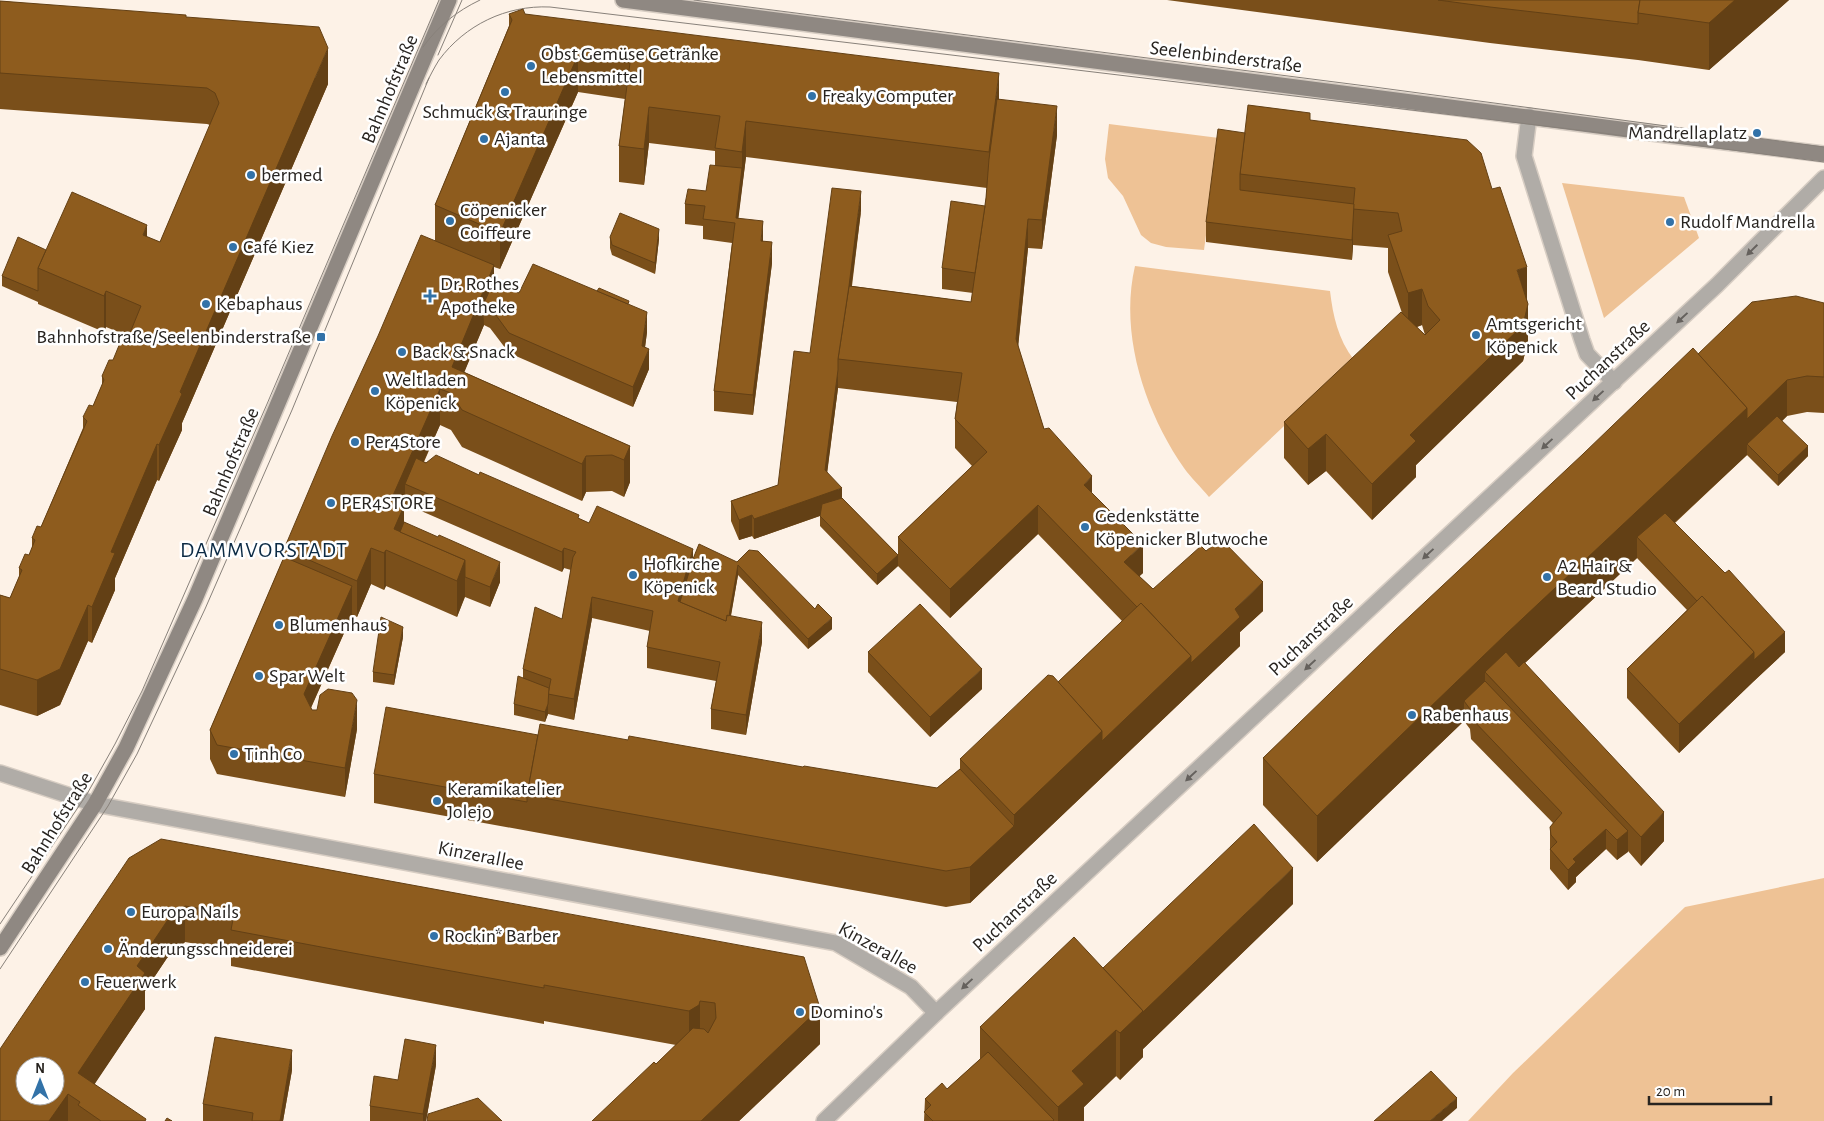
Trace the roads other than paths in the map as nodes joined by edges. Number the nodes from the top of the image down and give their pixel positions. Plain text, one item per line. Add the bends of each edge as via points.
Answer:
1 (449, 0) edge
2 (623, 0) edge
3 (1529, 116) junction
4 (1824, 154) edge
5 (1824, 178) edge
6 (1614, 382) junction
7 (0, 774) edge
8 (95, 804) junction
9 (0, 948) edge
10 (936, 1013) junction
11 (824, 1121) edge

1 - 8 street, Bahnhofstraße via 195,599 126,748
2 - 3 street, Seelenbinderstraße
3 - 4 street, Seelenbinderstraße
3 - 6 street via 1524,156 1584,346 1587,354
5 -> 6 street, Puchanstraße
6 -> 10 street, Puchanstraße
7 - 8 street, Kinzerallee
8 - 9 street, Bahnhofstraße
8 - 10 street, Kinzerallee via 836,943 911,987
10 - 11 street, Puchanstraße

